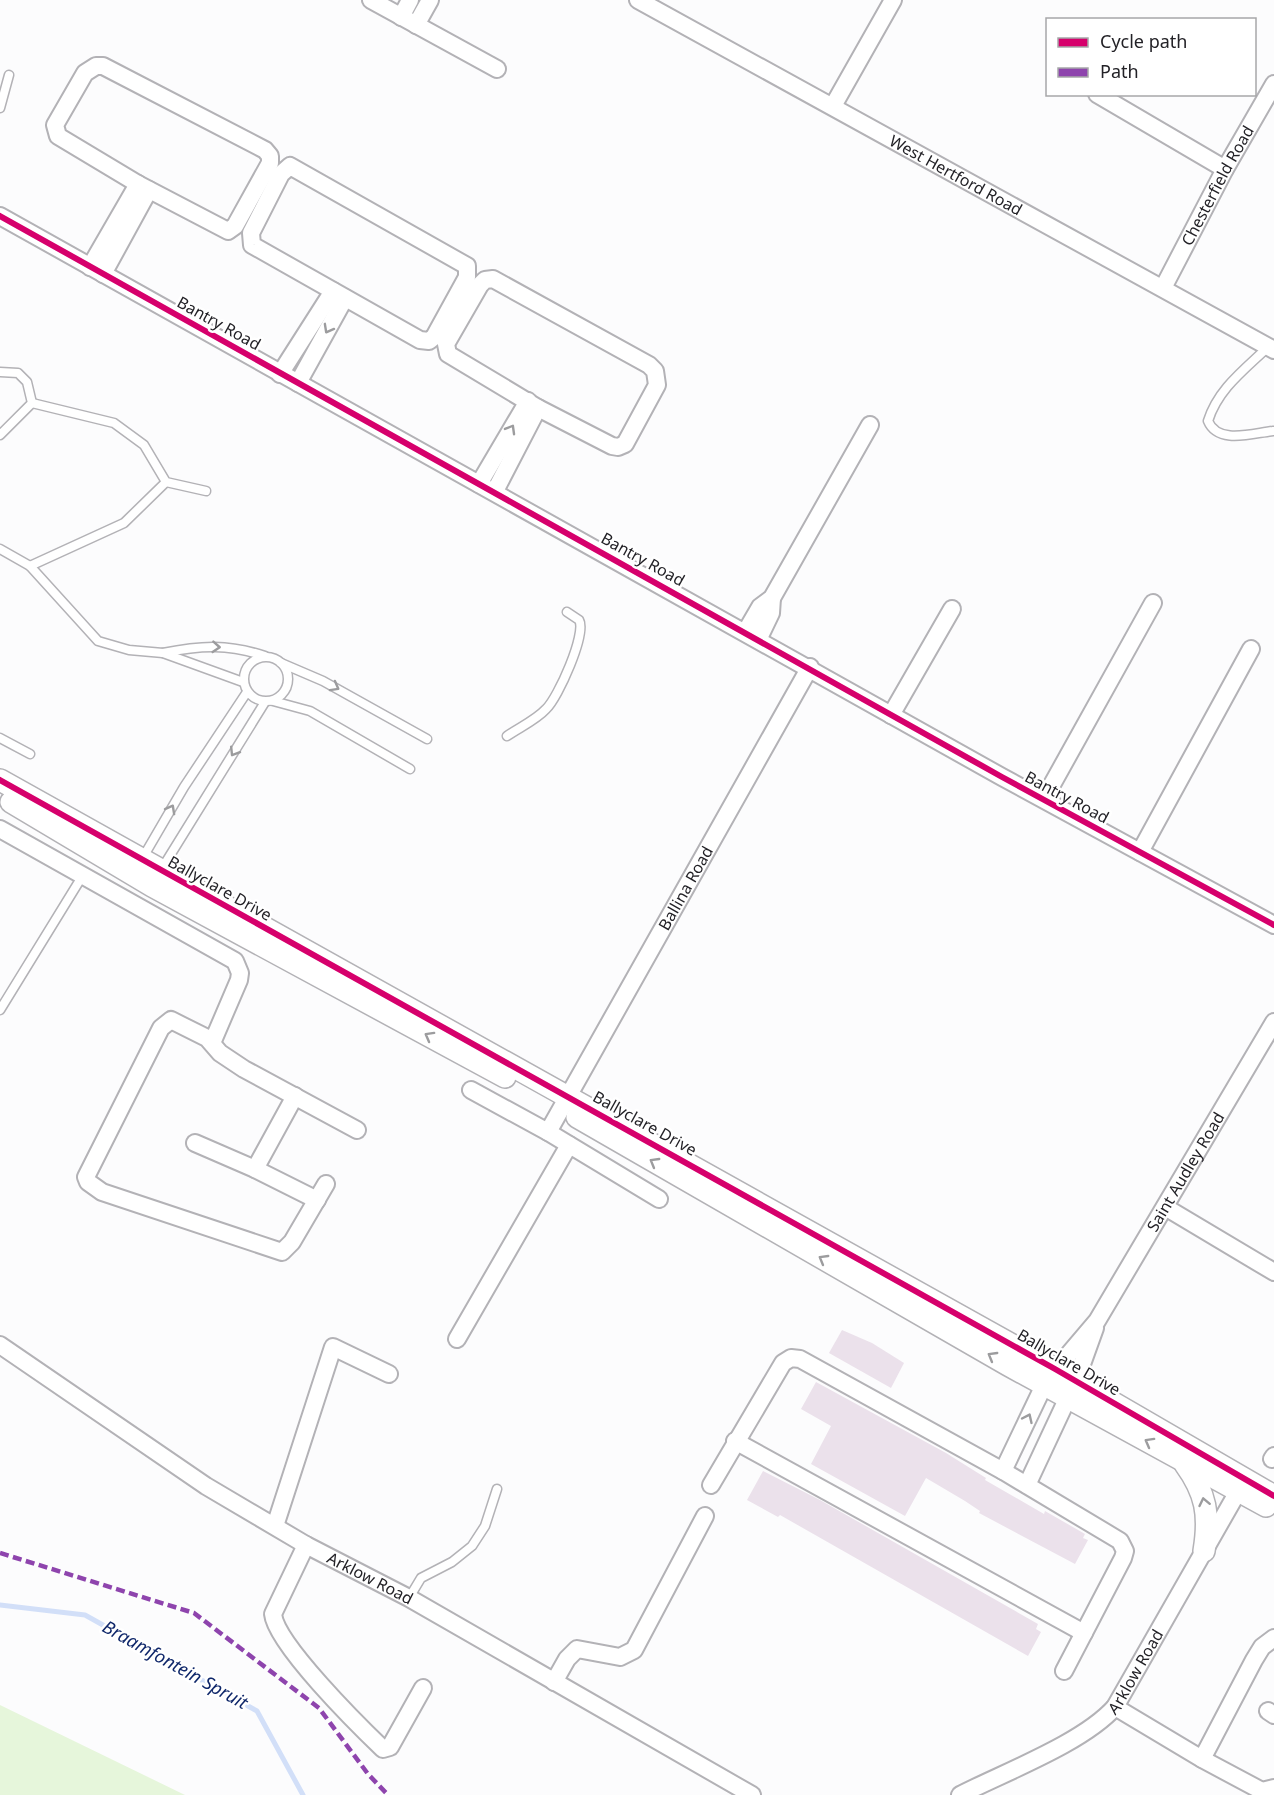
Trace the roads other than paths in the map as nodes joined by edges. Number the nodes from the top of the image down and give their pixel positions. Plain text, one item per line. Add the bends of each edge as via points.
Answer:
1 (371, 0) edge
2 (410, 0) edge
3 (430, 0) edge
4 (638, 0) edge
5 (893, 0) edge
6 (401, 16) junction
7 (416, 25) junction
8 (497, 69) dead end
9 (9, 75) dead end
10 (1274, 84) edge
11 (1100, 96) edge
12 (833, 106) junction
13 (0, 108) edge
14 (1225, 169) junction
15 (143, 187) junction
16 (0, 216) edge
17 (96, 270) junction
18 (1163, 288) junction
19 (339, 294) junction
20 (1271, 348) edge
21 (0, 372) edge
22 (280, 374) junction
23 (297, 383) junction
24 (32, 403) junction
25 (533, 404) junction
26 (870, 425) dead end
27 (1273, 431) edge
28 (0, 435) edge
29 (166, 482) junction
30 (479, 484) junction
31 (206, 491) dead end
32 (495, 491) junction
33 (2, 548) edge
34 (30, 566) junction
35 (1153, 603) dead end
36 (952, 609) dead end
37 (567, 612) dead end
38 (753, 635) junction
39 (1251, 649) dead end
40 (163, 653) junction
41 (268, 657) junction
42 (281, 663) junction
43 (810, 667) junction
44 (243, 682) junction
45 (247, 692) junction
46 (269, 701) junction
47 (891, 715) junction
48 (507, 736) dead end
49 (0, 738) edge
50 (426, 739) dead end
51 (30, 753) dead end
52 (410, 769) dead end
53 (0, 780) edge
54 (0, 796) edge
55 (1044, 799) junction
56 (0, 829) edge
57 (1140, 852) junction
58 (83, 875) junction
59 (141, 887) junction
60 (1274, 925) edge
61 (0, 1010) edge
62 (1274, 1022) edge
63 (212, 1042) junction
64 (471, 1090) dead end
65 (295, 1096) junction
66 (564, 1102) junction
67 (357, 1130) dead end
68 (548, 1132) junction
69 (195, 1143) dead end
70 (569, 1145) junction
71 (255, 1168) junction
72 (326, 1184) dead end
73 (659, 1199) dead end
74 (317, 1200) junction
75 (1165, 1207) junction
76 (1274, 1272) edge
77 (1097, 1321) junction
78 (457, 1339) dead end
79 (0, 1345) edge
80 (389, 1374) dead end
81 (1049, 1376) junction
82 (1071, 1389) junction
83 (735, 1442) junction
84 (1181, 1459) junction
85 (1003, 1471) junction
86 (711, 1485) dead end
87 (1027, 1485) junction
88 (1242, 1485) junction
89 (497, 1489) dead end
90 (1274, 1496) edge
91 (1274, 1510) edge
92 (705, 1516) dead end
93 (275, 1526) junction
94 (306, 1545) junction
95 (1204, 1551) junction
96 (409, 1598) junction
97 (1083, 1634) junction
98 (1274, 1638) edge
99 (1064, 1671) dead end
100 (554, 1682) junction
101 (423, 1688) dead end
102 (1115, 1707) junction
103 (1202, 1759) junction
104 (1274, 1788) edge
105 (752, 1795) edge
106 (960, 1795) edge

1 - 6 street
2 - 6 street
3 - 7 street
4 - 12 street, West Hertford Road
5 - 12 street
6 - 7 street
7 - 8 street
9 - 13 lane
10 - 14 street, Chesterfield Road
11 - 14 street
12 - 18 street, West Hertford Road
14 - 18 street, Chesterfield Road
15 - 15 street via 56,133 56,125 91,68 103,66 270,156 235,226 228,231
15 - 17 street
16 - 17 street, Bantry Road
17 - 22 street, Bantry Road
18 - 20 street, West Hertford Road
19 - 19 street via 252,245 251,232 281,174 290,166 468,269 439,329 425,342
19 - 22 street
19 -> 23 street
20 - 27 lane via 1221,392 1208,421 1217,432 1232,436
21 - 24 lane via 18,374 27,382
22 - 23 street, Bantry Road
23 - 30 street, Bantry Road
24 - 28 lane
24 - 29 lane via 114,423 144,445
25 - 25 street via 446,350 480,285 489,279 649,365 658,378 629,439 618,447
30 -> 25 street
25 - 32 street
26 - 38 street via 772,598 771,613
29 - 31 lane
29 - 34 lane via 124,523
30 - 32 street, Bantry Road
32 - 38 street, Bantry Road
33 - 34 lane
34 - 40 lane via 98,641 129,650
35 - 55 street
36 - 47 street
37 - 48 lane via 579,620 582,632 561,687 545,711
38 - 43 street, Bantry Road
39 - 57 street
40 -> 41 lane via 200,646 240,648
40 - 44 lane
41 - 42 lane
41 - 44 lane via 249,665
42 - 46 lane via 287,684 279,697
42 -> 50 lane via 323,681
43 - 47 street, Bantry Road
43 - 66 street, Ballina Road
44 - 45 lane
45 - 46 lane via 258,700
59 -> 45 lane via 184,787
46 - 52 lane via 310,711
46 -> 59 lane
47 - 55 street, Bantry Road
49 - 51 lane
53 - 59 street, Ballyclare Drive
54 - 59 street, Ballyclare Drive
55 - 57 street, Bantry Road
56 - 58 street
57 - 60 street, Bantry Road
58 - 59 street
58 - 61 lane
59 - 63 street via 238,965 239,980
59 - 66 street, Ballyclare Drive
62 - 75 street, Saint Audley Road
63 - 65 street via 231,1061
63 - 74 street via 174,1021 162,1025 89,1169 88,1182 102,1192 282,1252
64 - 68 street
65 - 67 street
65 - 71 street
66 - 68 street, Ballina Road
66 - 81 street, Ballyclare Drive
68 - 70 street
69 - 71 street
70 - 73 street
70 - 78 street
71 - 74 street
72 - 74 street
75 - 76 street
75 - 77 street, Saint Audley Road
77 - 81 street, Saint Audley Road
77 - 82 street, Saint Audley Road
79 - 93 street, Arklow Road via 206,1486
80 - 93 street via 333,1347
81 - 82 street, Ballyclare Drive
85 -> 81 street, Saint Audley Road
84 -> 82 street, Ballyclare Drive
82 - 87 street, Saint Audley Road
82 - 88 street, Ballyclare Drive
83 - 85 street via 777,1373 791,1358 800,1359
83 - 86 street
83 - 97 street
84 - 88 street, Ballyclare Drive
95 -> 84 street via 1208,1527 1204,1500 1199,1484
85 - 87 street
87 - 97 street via 1099,1527 1124,1547 1123,1558
88 - 90 street, Ballyclare Drive
88 - 91 street, Ballyclare Drive
88 - 95 street, Arklow Road
89 - 96 lane via 485,1526 472,1546 421,1578
92 - 100 street via 634,1650 620,1657 578,1649 567,1659
93 - 94 street, Arklow Road
94 - 96 street, Arklow Road
94 - 101 street via 273,1614 274,1624 289,1648 383,1749 390,1747
95 - 102 street, Arklow Road
96 - 100 street, Arklow Road
97 - 99 street
98 - 103 street via 1254,1660
100 - 105 street, Arklow Road
102 - 103 street
102 - 106 street, Arklow Road via 1093,1728
103 - 104 street via 1262,1791

